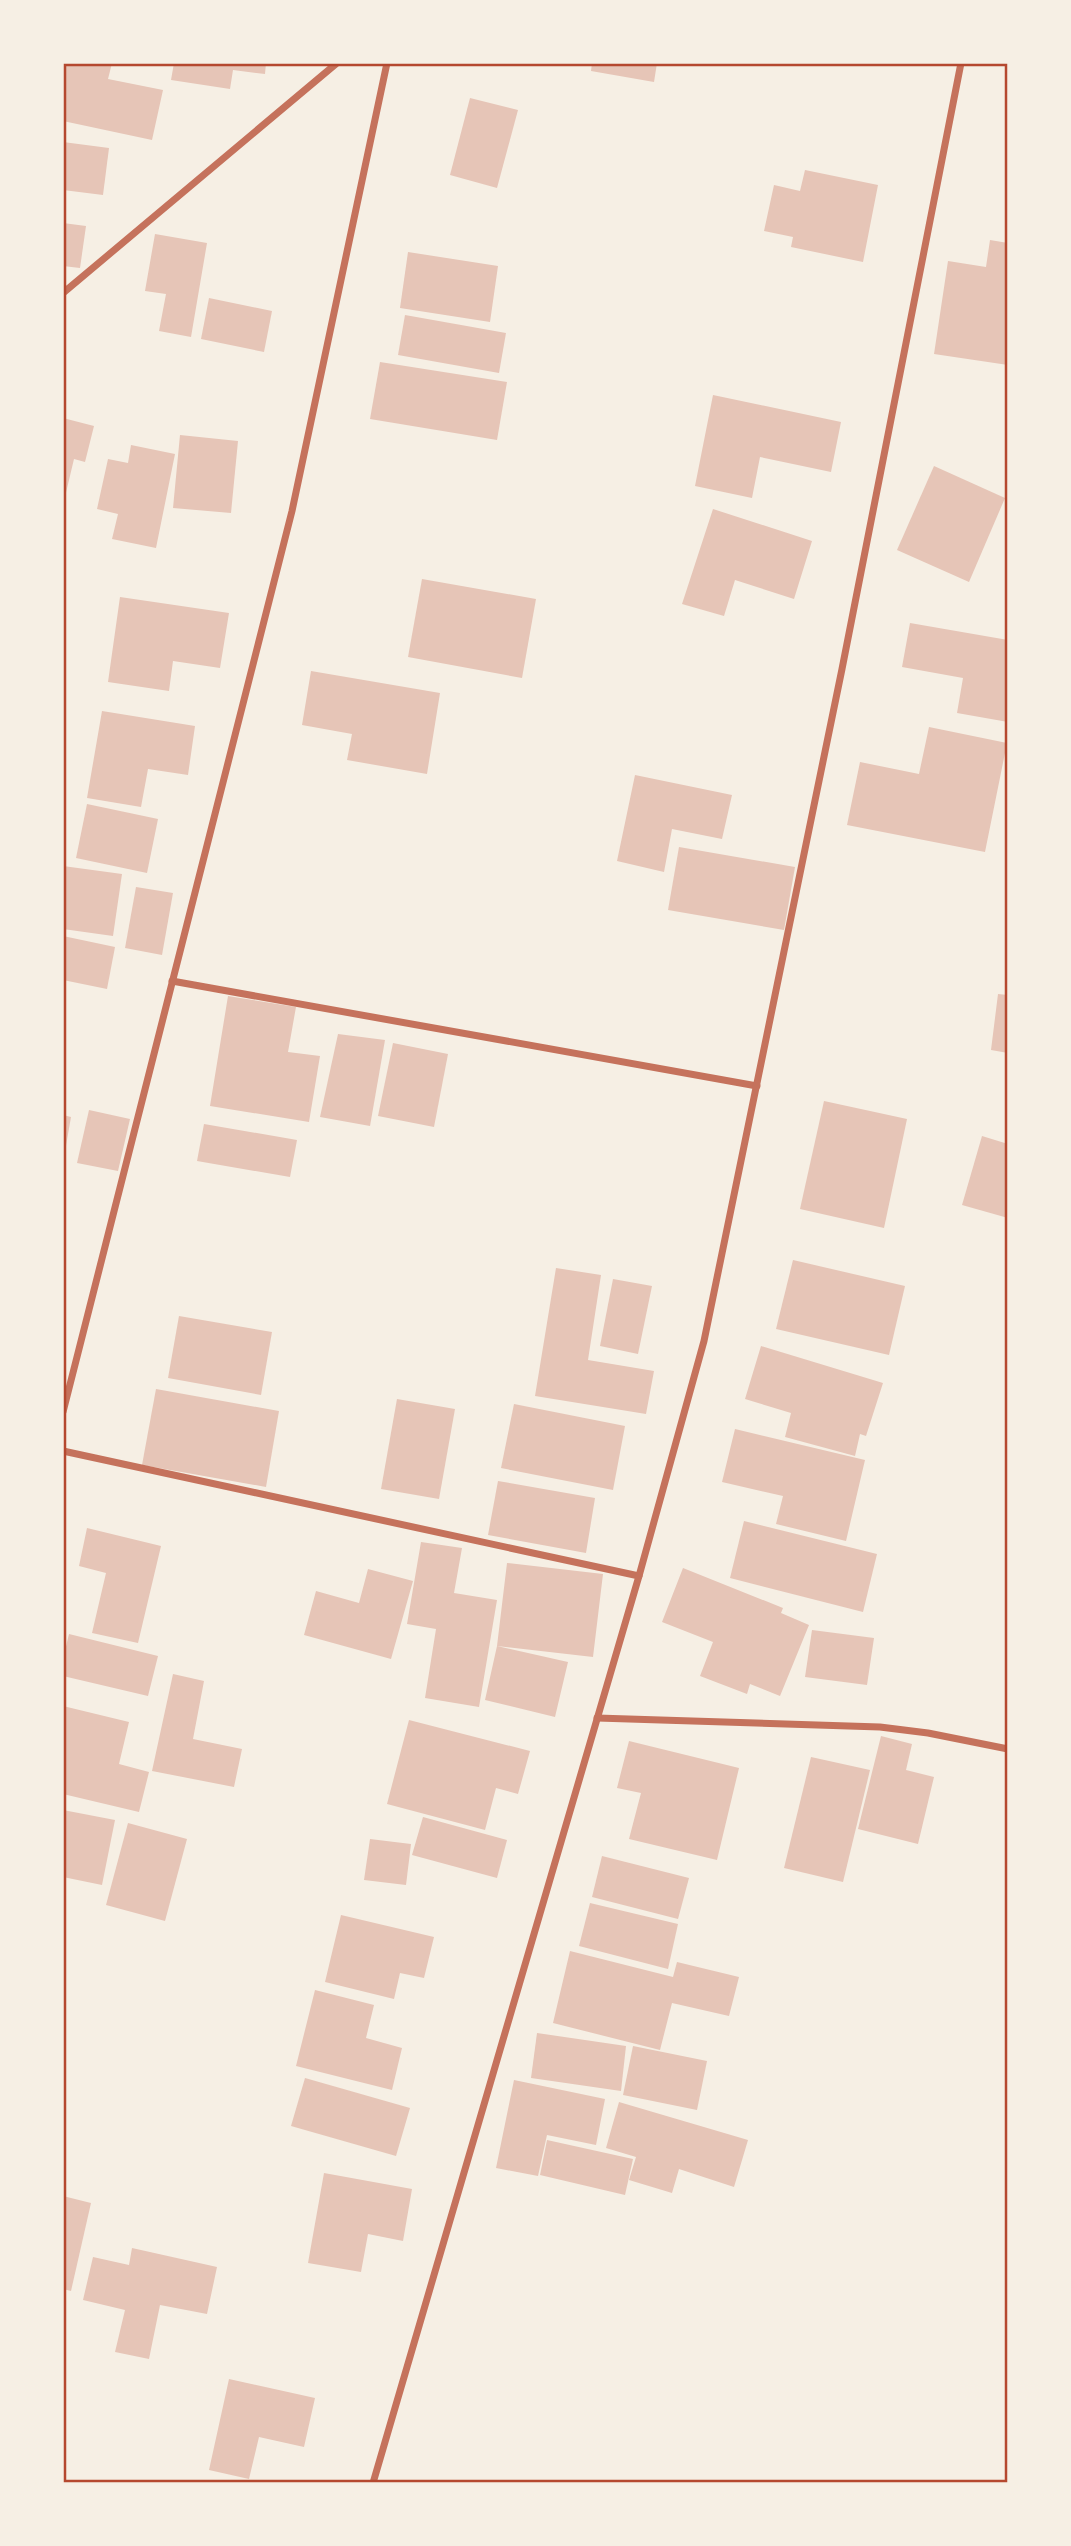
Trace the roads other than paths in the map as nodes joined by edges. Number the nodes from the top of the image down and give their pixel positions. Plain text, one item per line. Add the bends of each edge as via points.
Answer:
1 (337, 63) edge
2 (387, 63) edge
3 (961, 63) edge
4 (63, 293) edge
5 (172, 981) junction
6 (757, 1086) junction
7 (63, 1412) edge
8 (63, 1451) edge
9 (639, 1576) junction
10 (597, 1718) junction
11 (1008, 1749) edge
12 (373, 2483) edge

1 - 4 street
2 - 5 street via 292,511
3 - 6 street
5 - 6 street
5 - 7 street
6 - 9 street via 704,1341
8 - 9 street
9 - 10 street
10 - 11 street via 880,1727
10 - 12 street

